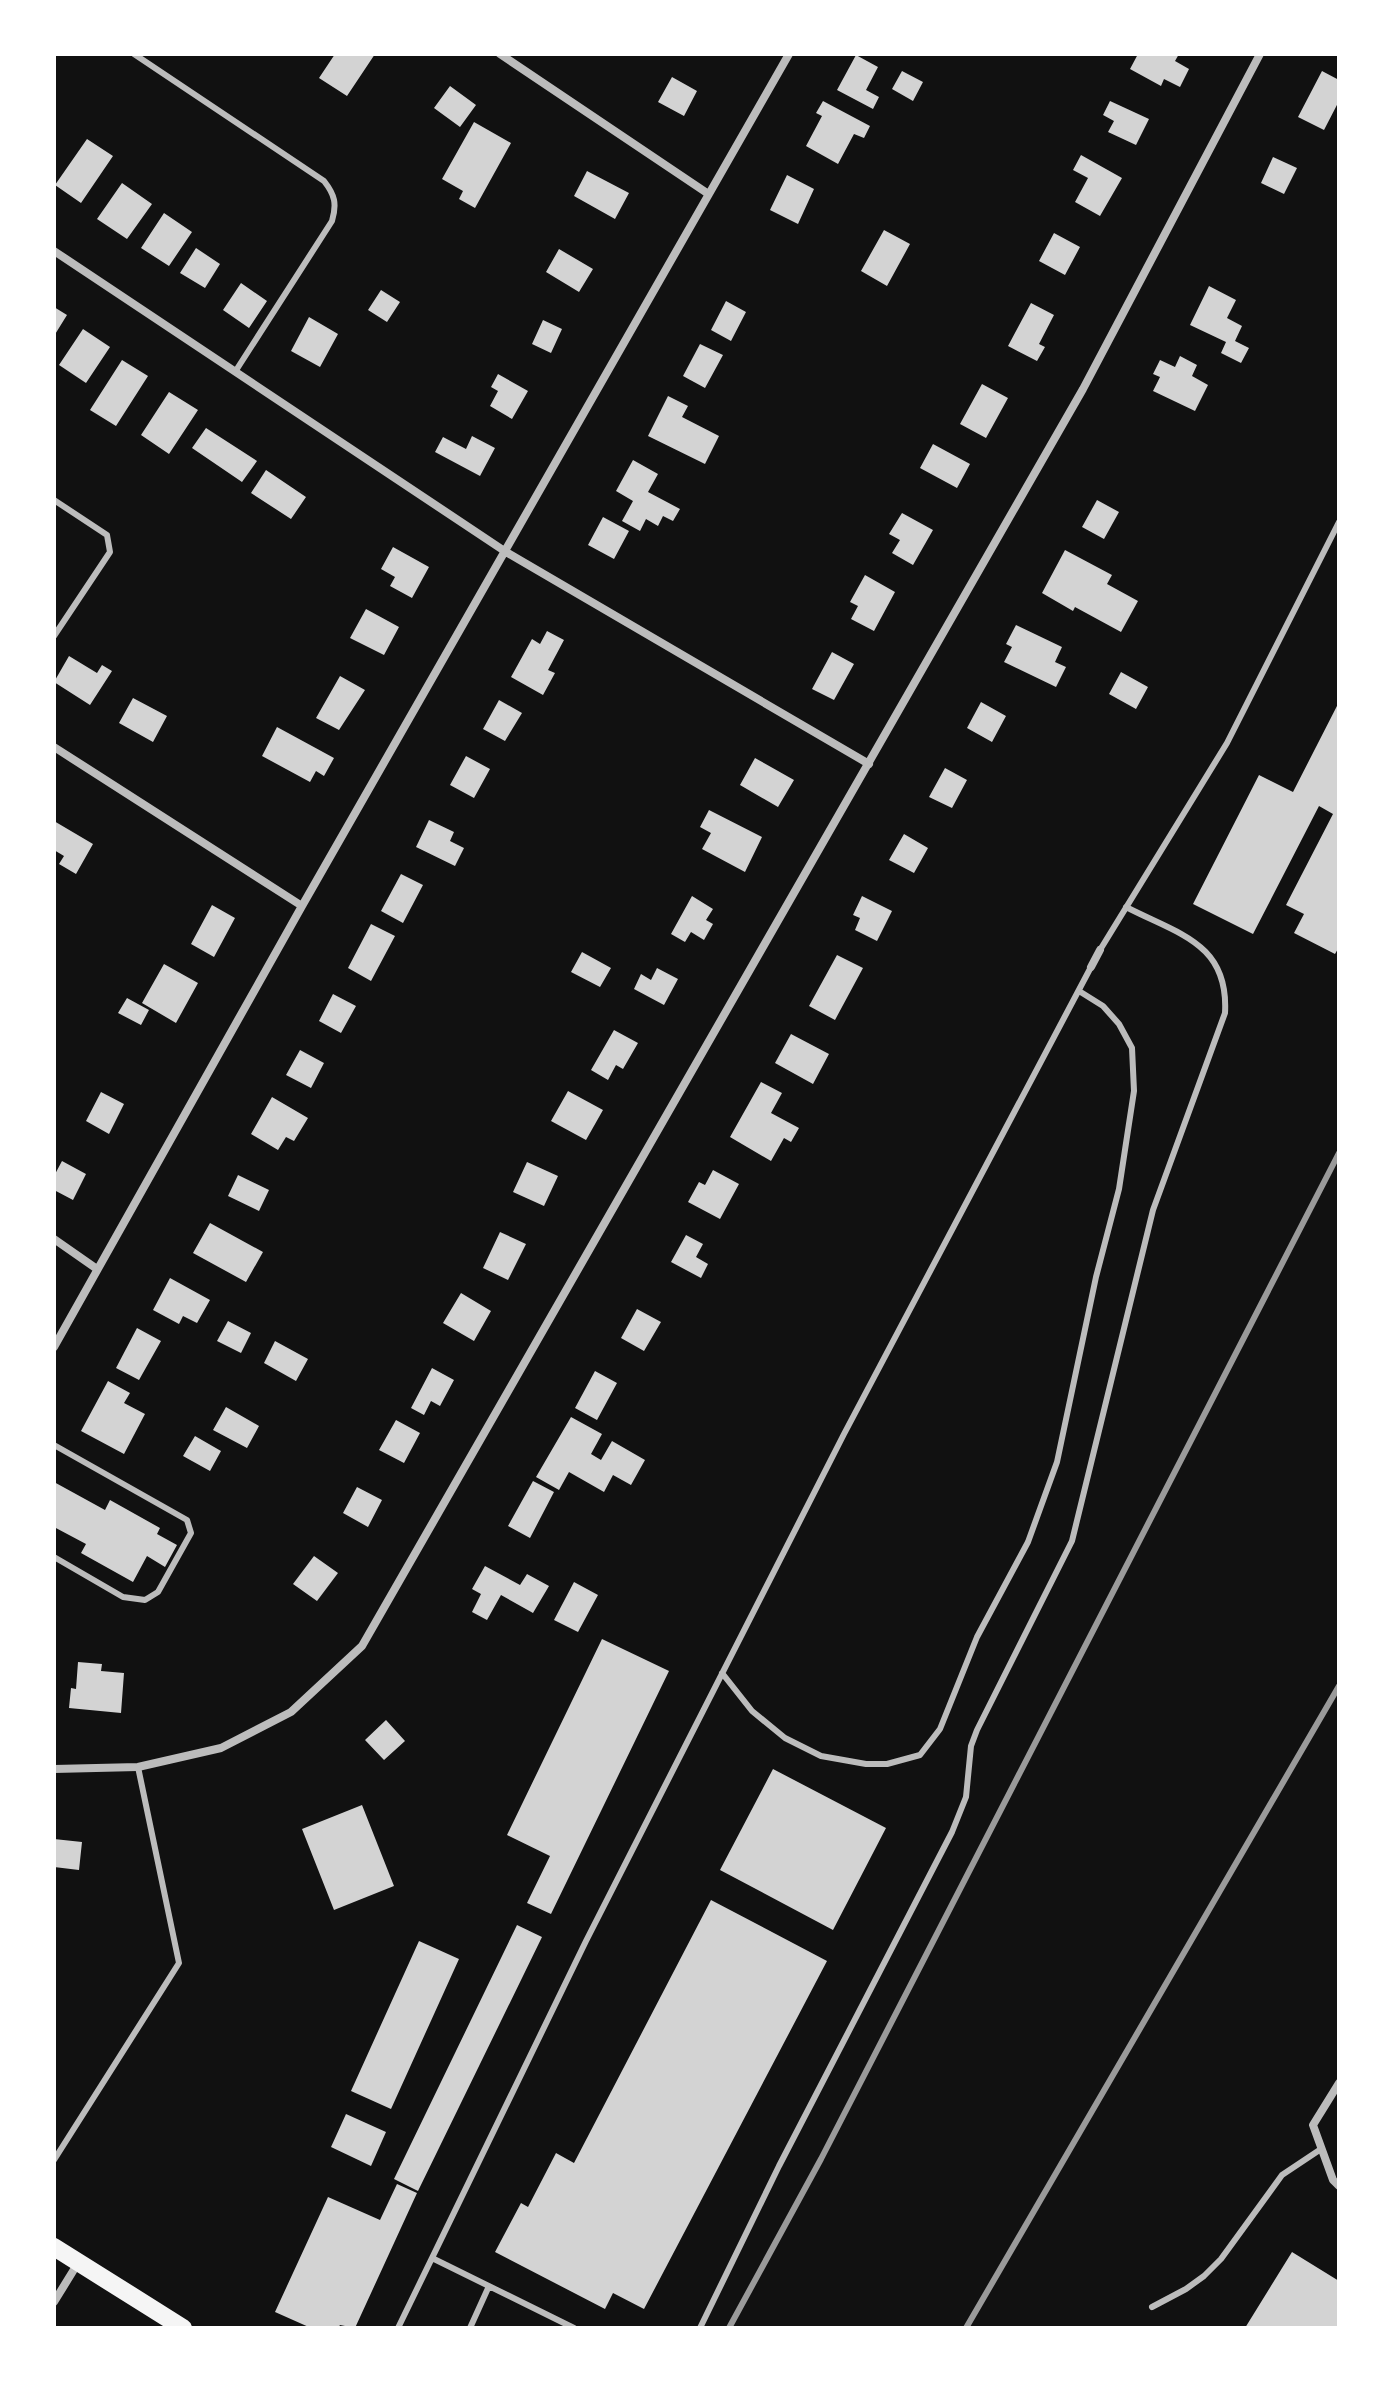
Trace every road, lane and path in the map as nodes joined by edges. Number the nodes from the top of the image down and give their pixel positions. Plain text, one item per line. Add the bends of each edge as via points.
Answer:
1 (134, 54) edge
2 (500, 54) edge
3 (789, 54) edge
4 (1260, 54) edge
5 (707, 193) junction
6 (54, 251) edge
7 (235, 372) junction
8 (54, 500) edge
9 (1339, 522) edge
10 (506, 552) junction
11 (54, 636) edge
12 (54, 747) edge
13 (869, 764) junction
14 (302, 906) junction
15 (1126, 907) junction
16 (1100, 950) joint
17 (1091, 967) joint
18 (1079, 991) junction
19 (54, 1239) edge
20 (97, 1269) junction
21 (54, 1347) edge
22 (54, 1445) edge
23 (54, 1557) edge
24 (722, 1673) junction
25 (138, 1767) junction
26 (54, 1769) edge
27 (1339, 2083) edge
28 (1321, 2149) junction
29 (54, 2160) edge
30 (1339, 2186) edge
31 (54, 2247) edge
32 (432, 2258) junction
33 (79, 2262) junction
34 (489, 2286) junction
35 (54, 2302) edge
36 (1152, 2307) dead end
37 (183, 2328) edge
38 (398, 2328) edge
39 (470, 2328) edge
40 (574, 2328) edge
41 (700, 2328) edge

1 - 7 lane via 324,181 333,193 337,206 332,221
2 - 5 street
3 - 5 street
4 - 13 street via 1083,389
5 - 10 street
6 - 7 street
7 - 10 street
8 - 11 lane via 107,535 110,552
9 - 15 lane via 1227,743
10 - 13 street
10 - 14 street
12 - 14 street
13 - 25 street via 362,1646 291,1712 221,1748
14 - 20 street
15 - 16 lane
15 - 41 lane via 1205,949 1220,970 1225,1013 1153,1210 1072,1541 977,1730 966,1797 952,1832
16 - 17 street
17 - 18 lane
18 - 24 lane
18 - 24 lane via 1103,1006 1132,1048 1134,1091 1119,1189 1057,1462 1028,1542 977,1637 940,1729 920,1755 887,1764 821,1756 785,1738 752,1711
19 - 20 street
20 - 21 street
22 - 23 lane via 187,1520 191,1533 158,1592 145,1600 123,1597
24 - 32 lane
25 - 26 street
25 - 29 lane via 179,1963
27 - 28 street via 1313,2125
28 - 30 street
28 - 36 lane via 1282,2175 1204,2276
31 - 33 main road
32 - 34 lane
32 - 38 lane
33 - 35 street
33 - 37 main road
34 - 39 lane
34 - 40 lane

